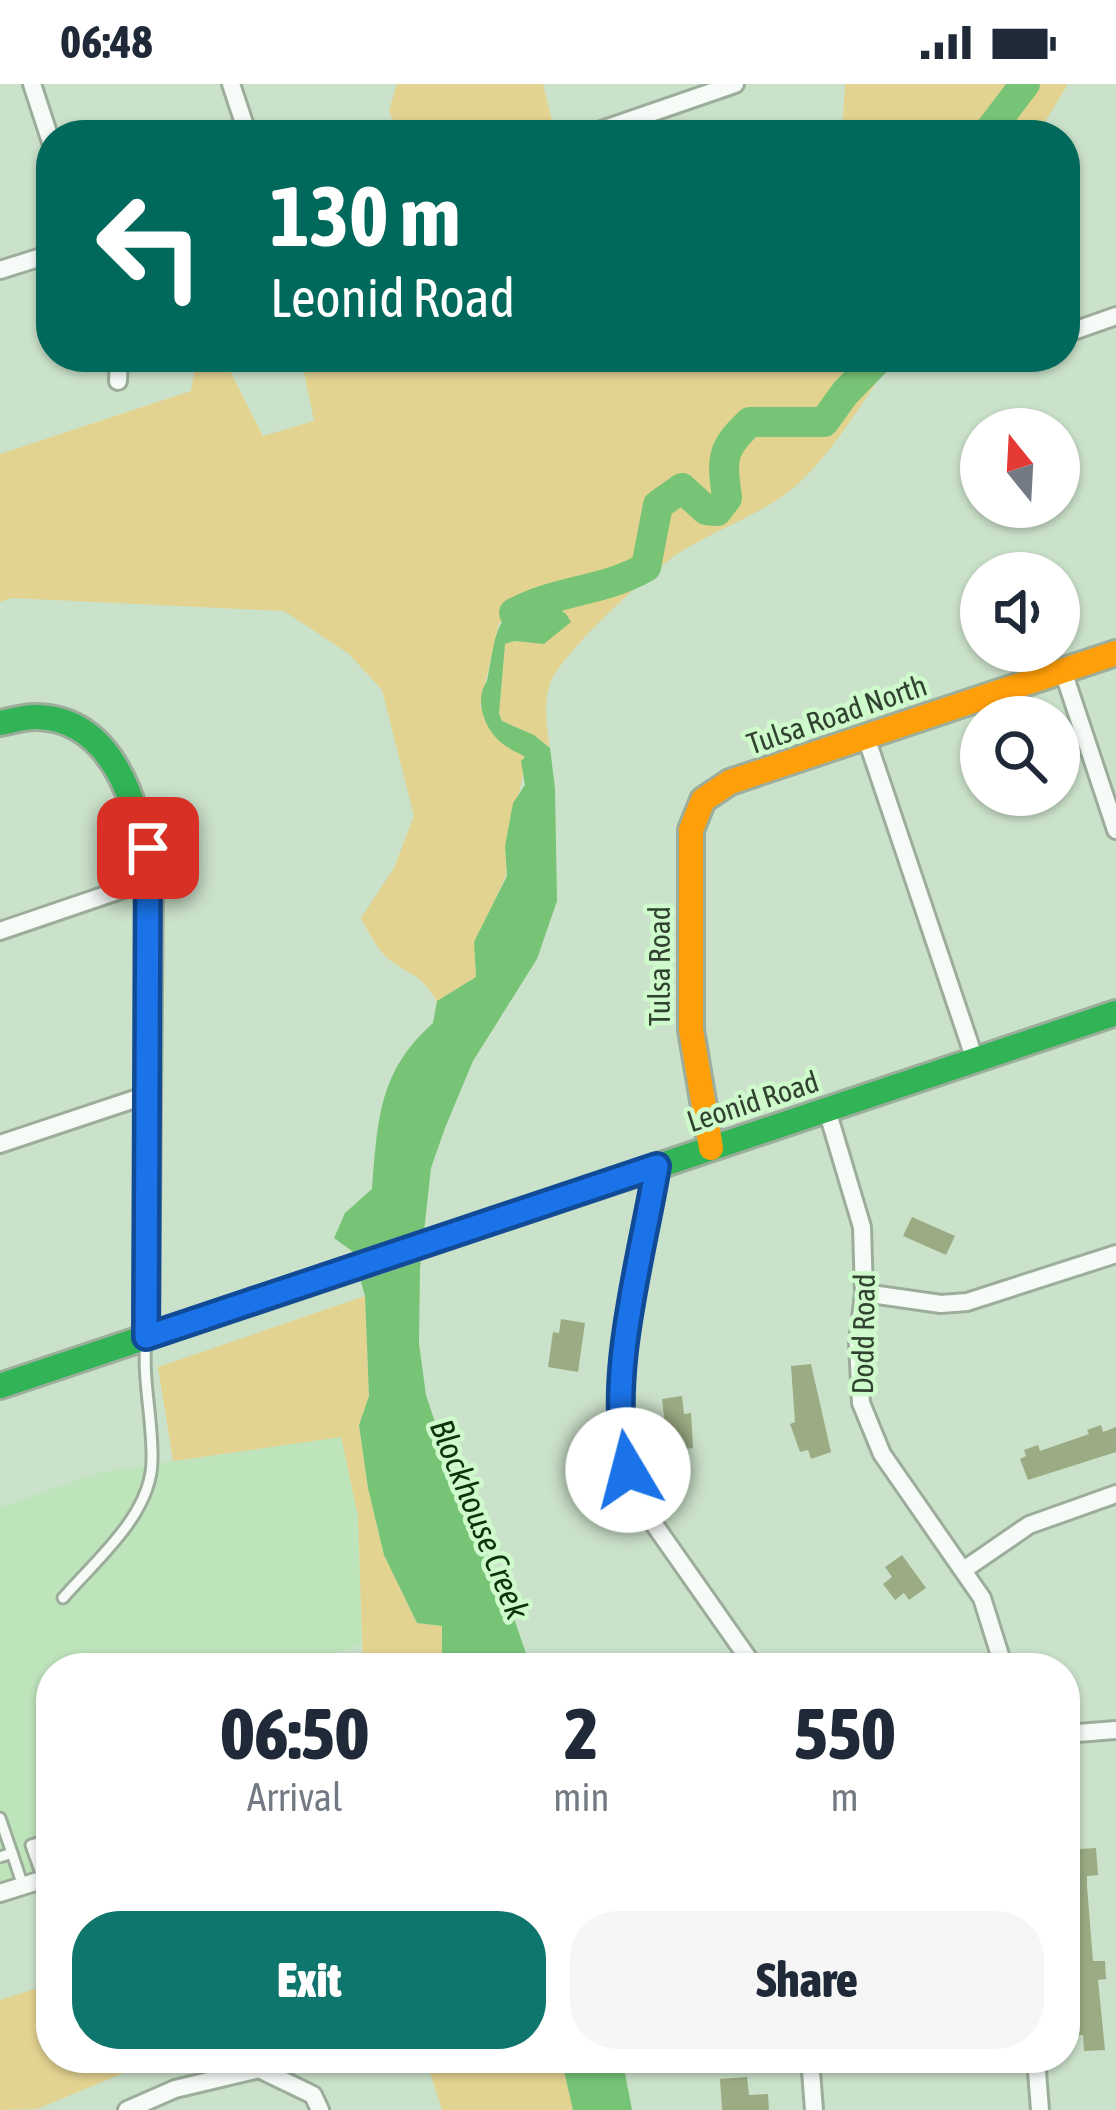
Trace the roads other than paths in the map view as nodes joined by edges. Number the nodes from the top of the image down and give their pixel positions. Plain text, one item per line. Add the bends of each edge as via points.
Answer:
1 (32, 84) edge
2 (231, 84) edge
3 (736, 84) edge
4 (44, 120) edge
5 (243, 120) edge
6 (631, 120) edge
7 (36, 259) edge
8 (0, 271) edge
9 (1116, 316) edge
10 (1080, 329) edge
11 (118, 372) edge
12 (118, 381) dead end
13 (1116, 653) edge
14 (1080, 665) edge
15 (1060, 672) edge
16 (1063, 672) edge
17 (0, 723) edge
18 (866, 737) junction
19 (713, 790) joint
20 (1116, 830) edge
21 (150, 880) junction
22 (0, 931) edge
23 (1116, 1012) edge
24 (975, 1060) junction
25 (147, 1095) junction
26 (827, 1110) junction
27 (0, 1144) edge
28 (711, 1148) junction
29 (657, 1166) junction
30 (1116, 1254) edge
31 (864, 1293) junction
32 (146, 1337) junction
33 (0, 1386) edge
34 (1116, 1494) edge
35 (964, 1569) junction
36 (63, 1598) dead end
37 (743, 1653) edge
38 (1000, 1653) edge
39 (1116, 1730) edge
40 (1080, 1733) edge
41 (0, 1818) edge
42 (12, 1853) junction
43 (0, 1857) edge
44 (36, 1882) edge
45 (23, 1886) junction
46 (0, 1893) edge
47 (242, 2073) edge
48 (267, 2073) edge
49 (811, 2073) edge
50 (1037, 2073) edge
51 (127, 2110) edge
52 (320, 2110) edge
53 (814, 2110) edge
54 (1040, 2110) edge

1 - 4 street
2 - 5 street
3 - 6 street
7 - 8 street
9 - 10 street
11 - 12 street
13 - 14 street, Tulsa Road North
15 - 18 street, Tulsa Road North
16 - 20 street
17 - 21 street via 44,714 95,742 141,815
18 - 19 street, Tulsa Road North
18 - 24 street
19 - 28 street, Tulsa Road via 691,830 690,873 690,1047
21 - 22 street
21 - 25 street
23 - 24 street, Leonid Road
24 - 26 street, Leonid Road
25 - 27 street
25 - 32 street
26 - 28 street, Leonid Road
26 - 31 street, Dodd Road via 856,1196
28 - 29 street, Leonid Road
29 - 32 street, Leonid Road
29 - 37 street via 622,1372 622,1447 662,1538
30 - 31 street via 967,1302
31 - 35 street, Dodd Road via 857,1372 870,1430
32 - 33 street, Leonid Road
32 - 36 lane via 153,1464 146,1494
34 - 35 street via 1030,1525
35 - 38 street, Dodd Road
39 - 40 street
41 - 42 lane
42 - 43 lane
42 - 45 lane
44 - 45 street
45 - 46 street
47 - 51 street
48 - 52 street via 314,2095
49 - 53 street
50 - 54 street

